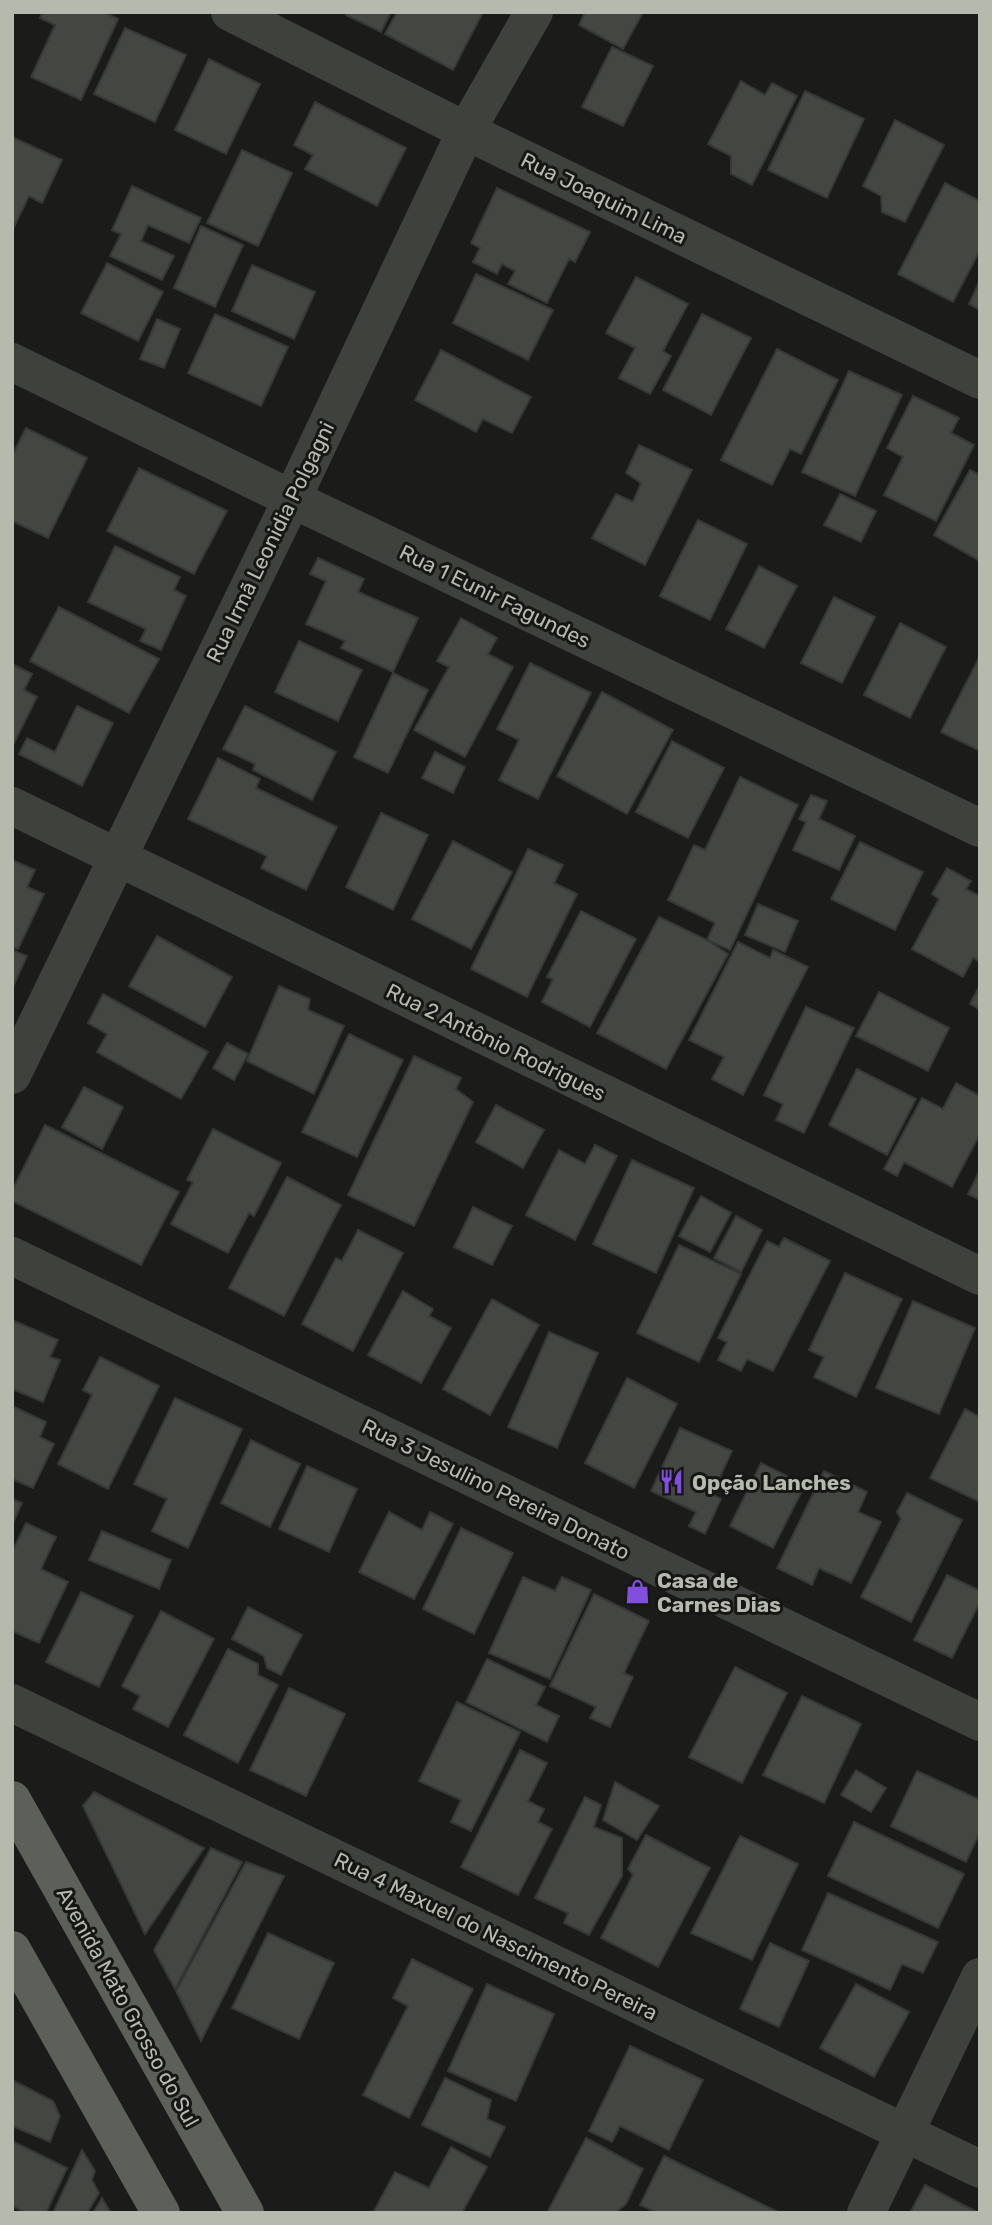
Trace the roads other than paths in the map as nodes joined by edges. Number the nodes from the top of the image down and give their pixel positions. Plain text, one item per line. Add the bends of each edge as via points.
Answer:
1 (230, 12) edge
2 (534, 12) edge
3 (466, 131) junction
4 (12, 362) edge
5 (980, 380) edge
6 (292, 499) junction
7 (12, 806) edge
8 (980, 828) edge
9 (118, 858) junction
10 (12, 1076) edge
11 (12, 1256) edge
12 (980, 1276) edge
13 (12, 1703) edge
14 (980, 1722) edge
15 (12, 1800) edge
16 (17, 1973) edge
17 (980, 1977) edge
18 (906, 2132) junction
19 (980, 2169) edge
20 (161, 2213) edge
21 (245, 2213) edge
22 (866, 2213) edge

1 - 3 street, Rua Joaquim Lima
2 - 3 street, Rua Irmã Leonidia Polgagni
3 - 5 street, Rua Joaquim Lima
3 - 6 street, Rua Irmã Leonidia Polgagni
4 - 6 street, Rua 1 Eunir Fagundes
6 - 8 street, Rua 1 Eunir Fagundes
6 - 9 street, Rua Irmã Leonidia Polgagni
7 - 9 street, Rua 2 Antônio Rodrigues
9 - 10 street, Rua Irmã Leonidia Polgagni
9 - 12 street, Rua 2 Antônio Rodrigues
11 - 14 street, Rua 3 Jesulino Pereira Donato
13 - 18 street, Rua 4 Maxuel do Nascimento Pereira
15 - 21 main road, Avenida Mato Grosso do Sul
16 - 20 main road
17 - 18 street
18 - 19 street, Rua 4 Maxuel do Nascimento Pereira
18 - 22 street

